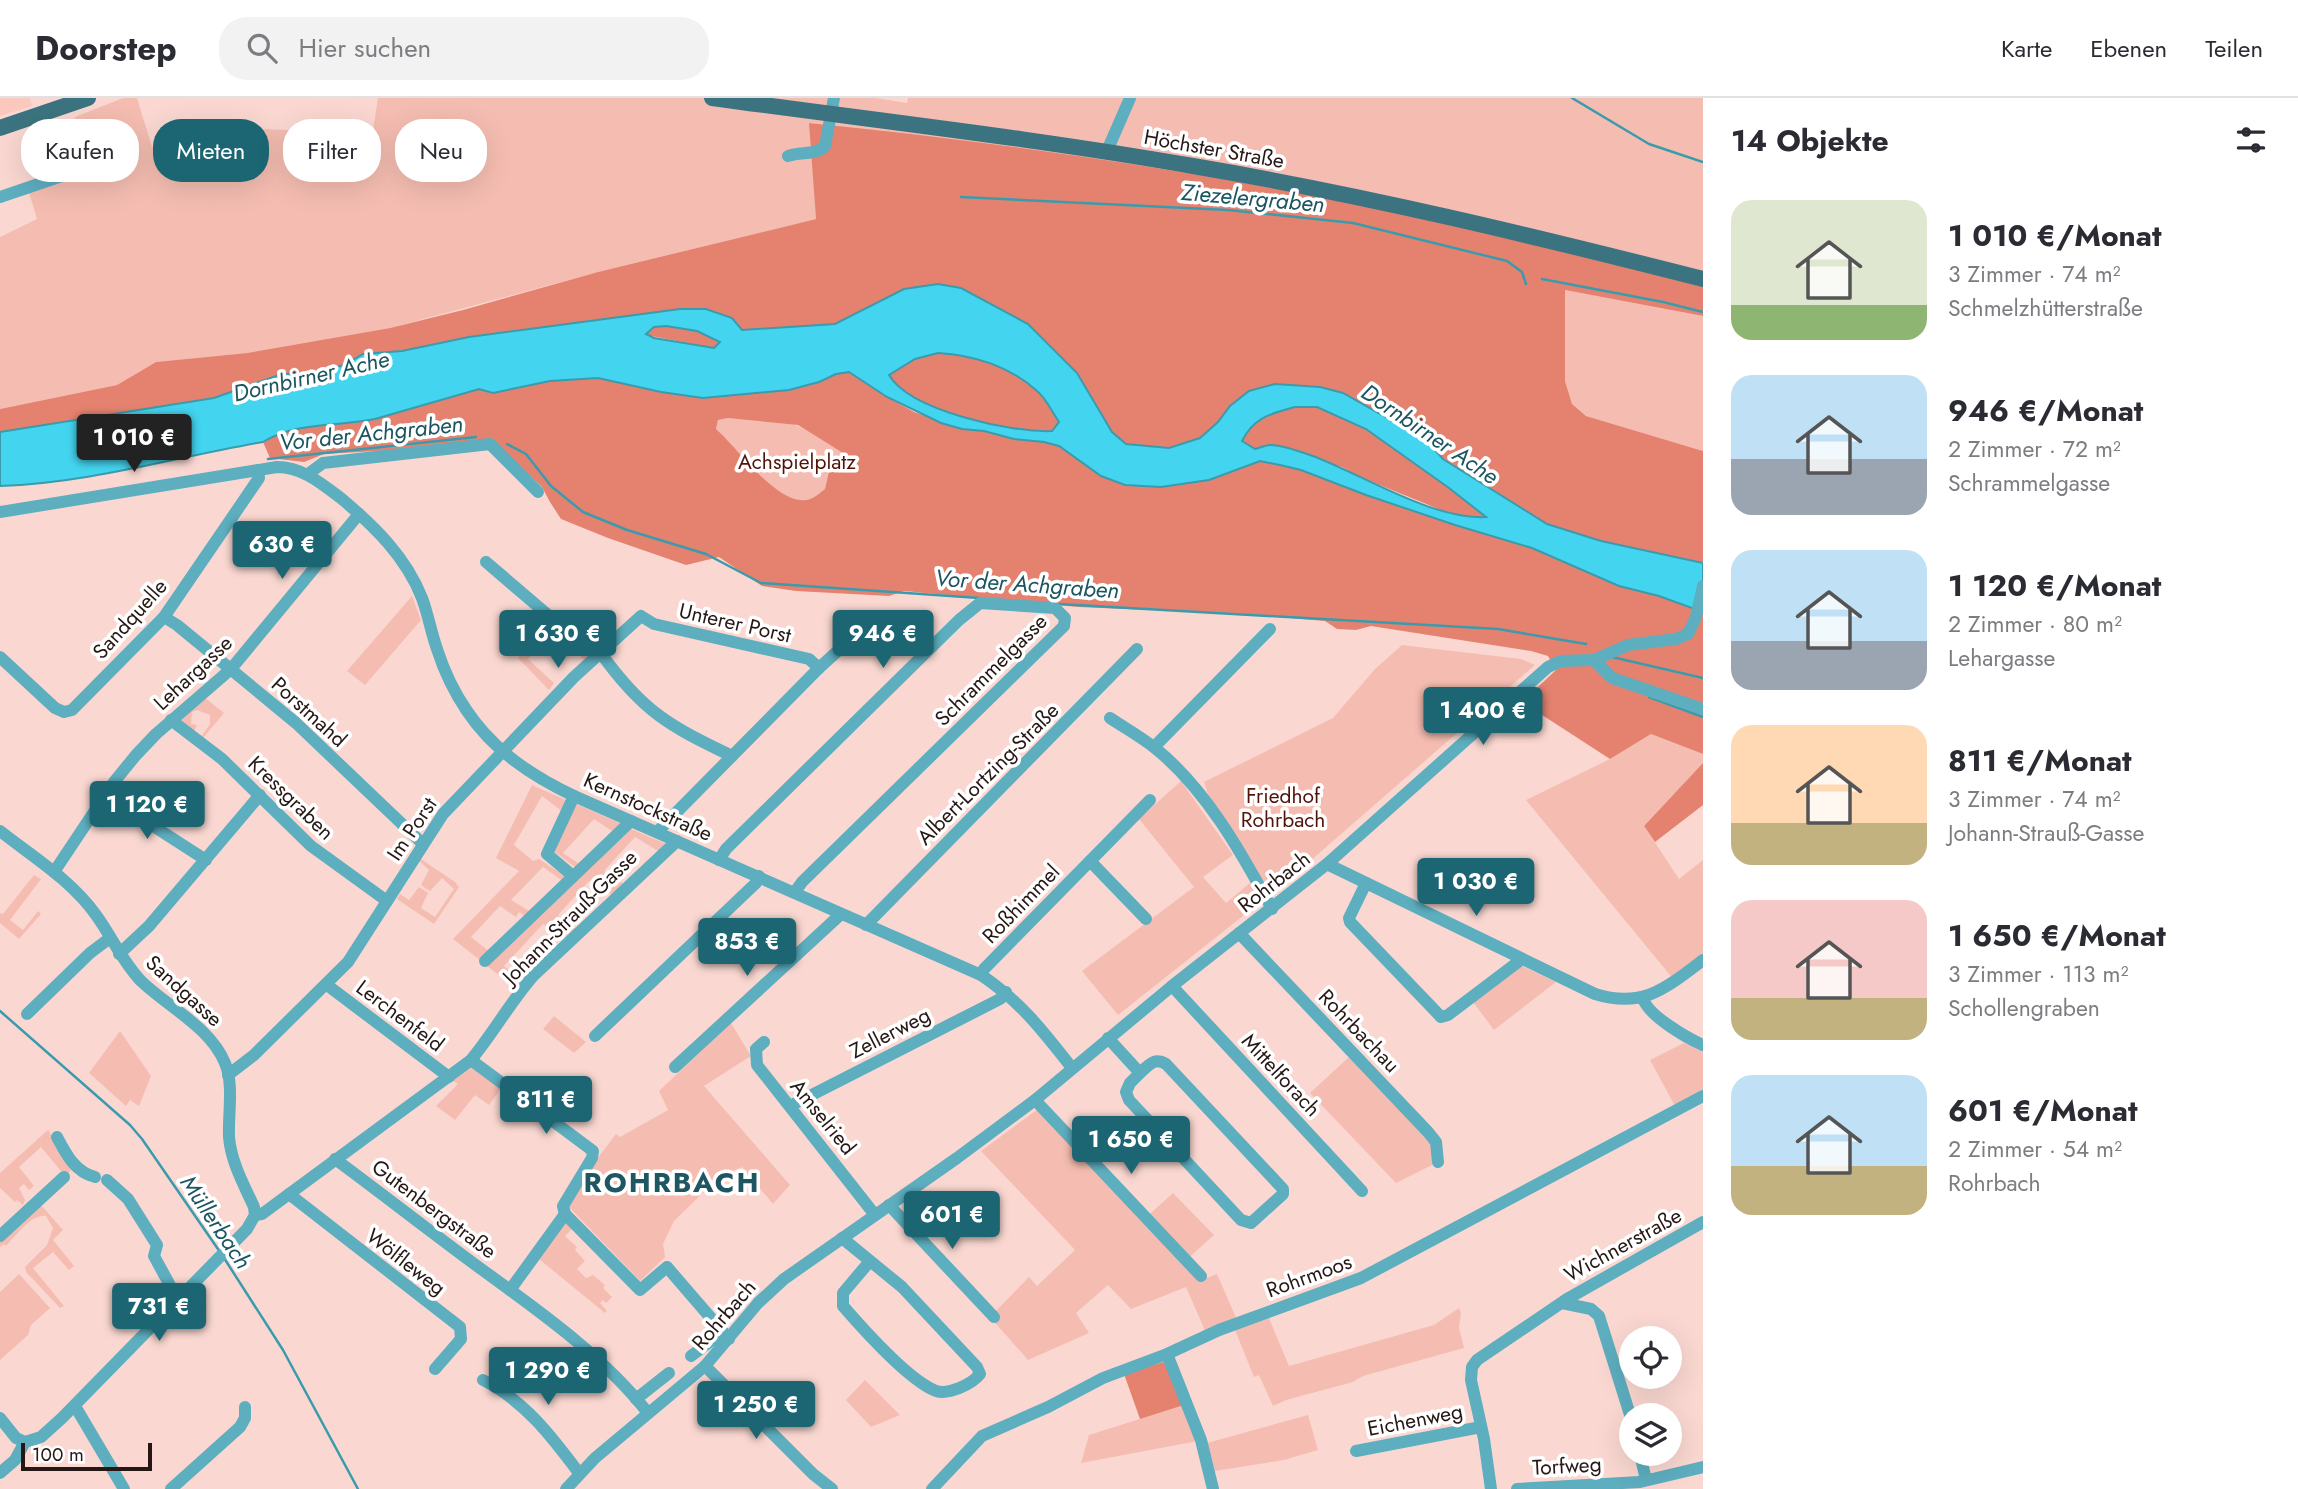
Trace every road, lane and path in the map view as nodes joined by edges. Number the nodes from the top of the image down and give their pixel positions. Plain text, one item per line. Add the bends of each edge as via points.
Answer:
1 (88, 98) edge
2 (712, 98) edge
3 (1130, 98) edge
4 (833, 106) edge
5 (0, 128) edge
6 (1107, 151) junction
7 (788, 156) dead end
8 (44, 182) edge
9 (0, 197) edge
10 (1703, 279) edge
11 (258, 470) junction
12 (308, 474) junction
13 (538, 492) dead end
14 (0, 512) edge
15 (359, 514) junction
16 (486, 562) dead end
17 (1703, 586) edge
18 (641, 616) joint
19 (164, 617) junction
20 (865, 626) dead end
21 (1270, 629) dead end
22 (1137, 649) dead end
23 (598, 654) junction
24 (0, 657) edge
25 (1594, 660) junction
26 (820, 668) junction
27 (231, 669) junction
28 (1703, 709) edge
29 (1110, 718) dead end
30 (171, 720) junction
31 (1154, 747) junction
32 (502, 752) junction
33 (732, 756) junction
34 (260, 794) junction
35 (105, 795) junction
36 (574, 796) junction
37 (1150, 800) dead end
38 (631, 821) junction
39 (0, 831) edge
40 (656, 832) junction
41 (677, 841) junction
42 (422, 843) junction
43 (206, 860) junction
44 (719, 860) junction
45 (1090, 861) junction
46 (1327, 864) junction
47 (54, 872) junction
48 (573, 876) junction
49 (759, 876) junction
50 (1366, 883) junction
51 (795, 892) junction
52 (387, 901) junction
53 (1272, 909) junction
54 (841, 914) junction
55 (1146, 919) dead end
56 (866, 925) junction
57 (1239, 933) junction
58 (110, 938) junction
59 (119, 954) junction
60 (1522, 959) junction
61 (1703, 960) edge
62 (485, 961) dead end
63 (981, 975) junction
64 (327, 985) junction
65 (1172, 986) junction
66 (1006, 992) junction
67 (1643, 998) junction
68 (27, 1013) dead end
69 (595, 1036) dead end
70 (1108, 1038) junction
71 (764, 1042) dead end
72 (1703, 1045) edge
73 (471, 1060) junction
74 (675, 1067) dead end
75 (1072, 1068) junction
76 (1140, 1073) junction
77 (228, 1075) junction
78 (450, 1077) junction
79 (1703, 1096) edge
80 (1035, 1100) junction
81 (790, 1107) junction
82 (57, 1137) dead end
83 (335, 1159) junction
84 (1438, 1161) dead end
85 (64, 1177) dead end
86 (1362, 1191) dead end
87 (289, 1194) junction
88 (889, 1205) junction
89 (565, 1214) junction
90 (254, 1215) junction
91 (875, 1215) junction
92 (1703, 1222) edge
93 (0, 1236) edge
94 (842, 1238) junction
95 (870, 1262) junction
96 (1201, 1276) dead end
97 (510, 1290) junction
98 (178, 1300) junction
99 (1562, 1303) junction
100 (994, 1317) dead end
101 (726, 1336) junction
102 (1167, 1354) junction
103 (691, 1356) dead end
104 (705, 1366) junction
105 (435, 1369) dead end
106 (669, 1373) dead end
107 (483, 1380) dead end
108 (636, 1399) junction
109 (1626, 1403) edge
110 (75, 1405) junction
111 (245, 1407) dead end
112 (648, 1413) junction
113 (0, 1419) edge
114 (1481, 1427) junction
115 (25, 1442) junction
116 (1356, 1451) dead end
117 (1643, 1466) edge
118 (1703, 1467) edge
119 (0, 1473) edge
120 (579, 1473) junction
121 (1646, 1480) junction
122 (124, 1489) edge
123 (171, 1489) edge
124 (566, 1489) edge
125 (832, 1489) edge
126 (932, 1489) edge
127 (1213, 1489) edge
128 (1491, 1489) edge
129 (1517, 1489) edge

1 - 5 main road
2 - 4 main road, Höchster Straße
3 - 6 street
4 - 6 main road, Höchster Straße
4 - 7 street via 822,149
6 - 10 main road, Höchster Straße via 1461,219
8 - 9 street
11 - 12 street via 285,467
11 - 14 street
11 - 19 street, Sandquelle via 258,478
12 - 13 street via 323,463 490,444
12 - 15 street, Kernstockstraße
15 - 27 street, Lehargasse
15 - 32 street, Kernstockstraße via 392,548 414,581 451,683 468,713
16 - 23 street
17 - 25 street, Rohrbach via 1688,634 1628,645
18 - 23 street, Im Porst
18 - 26 street, Unterer Porst via 654,624 809,660
19 - 24 street, Sandquelle via 72,710 64,712
19 - 27 street, Porstmahd
20 - 26 street
21 - 31 street
22 - 56 street, Albert-Lortzing-Straße
23 - 32 street, Im Porst
23 - 33 street via 650,710
25 - 28 street via 1612,678
25 - 46 street, Rohrbach via 1562,661 1548,667
26 - 33 street
27 - 30 street, Lehargasse
27 - 42 street, Porstmahd via 296,723
29 - 31 street
30 - 34 street, Kressgraben
30 - 35 street, Lehargasse
31 - 53 street via 1199,792
32 - 36 street, Kernstockstraße
32 - 42 street, Im Porst
33 - 40 street
34 - 43 street
34 - 52 street, Kressgraben via 311,846
35 - 43 street
35 - 47 street, Lehargasse
36 - 38 street, Kernstockstraße
36 - 48 street via 547,854
37 - 45 street, Roßhimmel
38 - 40 street, Kernstockstraße
38 - 48 street
39 - 47 street, Sandgasse
40 - 41 street, Kernstockstraße
41 - 44 street, Kernstockstraße
41 - 73 street, Johann-Strauß-Gasse via 534,975
42 - 52 street, Im Porst
43 - 59 street
44 - 49 street, Kernstockstraße
44 - 51 street, Schrammelgasse via 784,790 980,603 1055,608 1065,618 1065,626
45 - 55 street, Roßhimmel
45 - 63 street, Roßhimmel
46 - 50 street
46 - 53 street, Rohrbach
47 - 58 street, Sandgasse via 97,915
48 - 62 street
49 - 51 street, Kernstockstraße
49 - 69 street
50 - 60 street
50 - 60 street via 1350,922 1441,1017
51 - 54 street, Kernstockstraße
52 - 64 street, Im Porst via 348,962
53 - 57 street, Rohrbach
54 - 56 street, Kernstockstraße
54 - 74 street
56 - 63 street, Kernstockstraße
57 - 65 street, Rohrbach
57 - 84 street, Rohrbachau via 1428,1132 1436,1142
58 - 59 street, Sandgasse
58 - 68 street
59 - 77 street, Sandgasse via 142,982 213,1043
60 - 67 street via 1595,994 1614,1000
61 - 67 street
63 - 66 street, Kernstockstraße
64 - 77 street, Im Porst
64 - 78 street, Lerchenfeld
65 - 70 street, Rohrbach
65 - 86 street, Mittelforach
66 - 75 street, Kernstockstraße
66 - 81 street, Zellerweg
67 - 72 street via 1658,1017
70 - 75 street, Rohrbach
70 - 76 street
71 - 81 street, Amselried via 756,1049 757,1065
73 - 78 street, Johann-Strauß-Gasse
73 - 89 street via 593,1151 563,1206
75 - 80 street, Rohrbach
76 - 76 street via 1126,1091 1129,1100 1241,1220 1251,1223 1283,1194 1166,1064 1154,1061
77 - 90 street, Sandgasse via 229,1140
78 - 83 street, Johann-Strauß-Gasse
79 - 102 street, Rohrmoos via 1361,1278
80 - 88 street, Rohrbach
80 - 96 street
81 - 91 street, Amselried
82 - 98 street via 69,1160 128,1199 157,1245 154,1256
83 - 87 street, Johann-Strauß-Gasse
83 - 97 street, Gutenbergstraße
85 - 93 street
87 - 90 street, Johann-Strauß-Gasse
87 - 105 street, Wölfleweg via 460,1328 461,1339
88 - 91 street, Rohrbach
88 - 100 street
89 - 97 street
89 - 101 street via 640,1290 667,1267
90 - 98 street via 250,1226
91 - 94 street, Rohrbach
92 - 99 street, Wichnerstraße
94 - 95 street
94 - 101 street, Rohrbach via 784,1279
95 - 95 street via 902,1287 977,1367 980,1374 975,1380 938,1392 877,1344 843,1306 843,1293
97 - 108 street, Gutenbergstraße via 610,1370
98 - 110 street
99 - 109 street, Wichnerstraße via 1591,1309 1599,1316
99 - 114 street, Wichnerstraße via 1472,1367
101 - 103 street
101 - 104 street, Rohrbach
102 - 126 street, Rohrmoos via 1103,1378 982,1436
102 - 127 street via 1201,1440
104 - 112 street, Rohrbach
104 - 125 street
106 - 108 street
107 - 120 street via 540,1422
108 - 112 street, Gutenbergstraße
110 - 115 street via 41,1437
110 - 122 street
111 - 123 street via 240,1427
112 - 120 street, Rohrbach
113 - 115 street
114 - 116 street, Eichenweg
114 - 128 street, Wichnerstraße
115 - 119 street via 15,1460
117 - 121 street
118 - 121 street, Torfweg
120 - 124 street, Rohrbach
121 - 129 street, Torfweg

